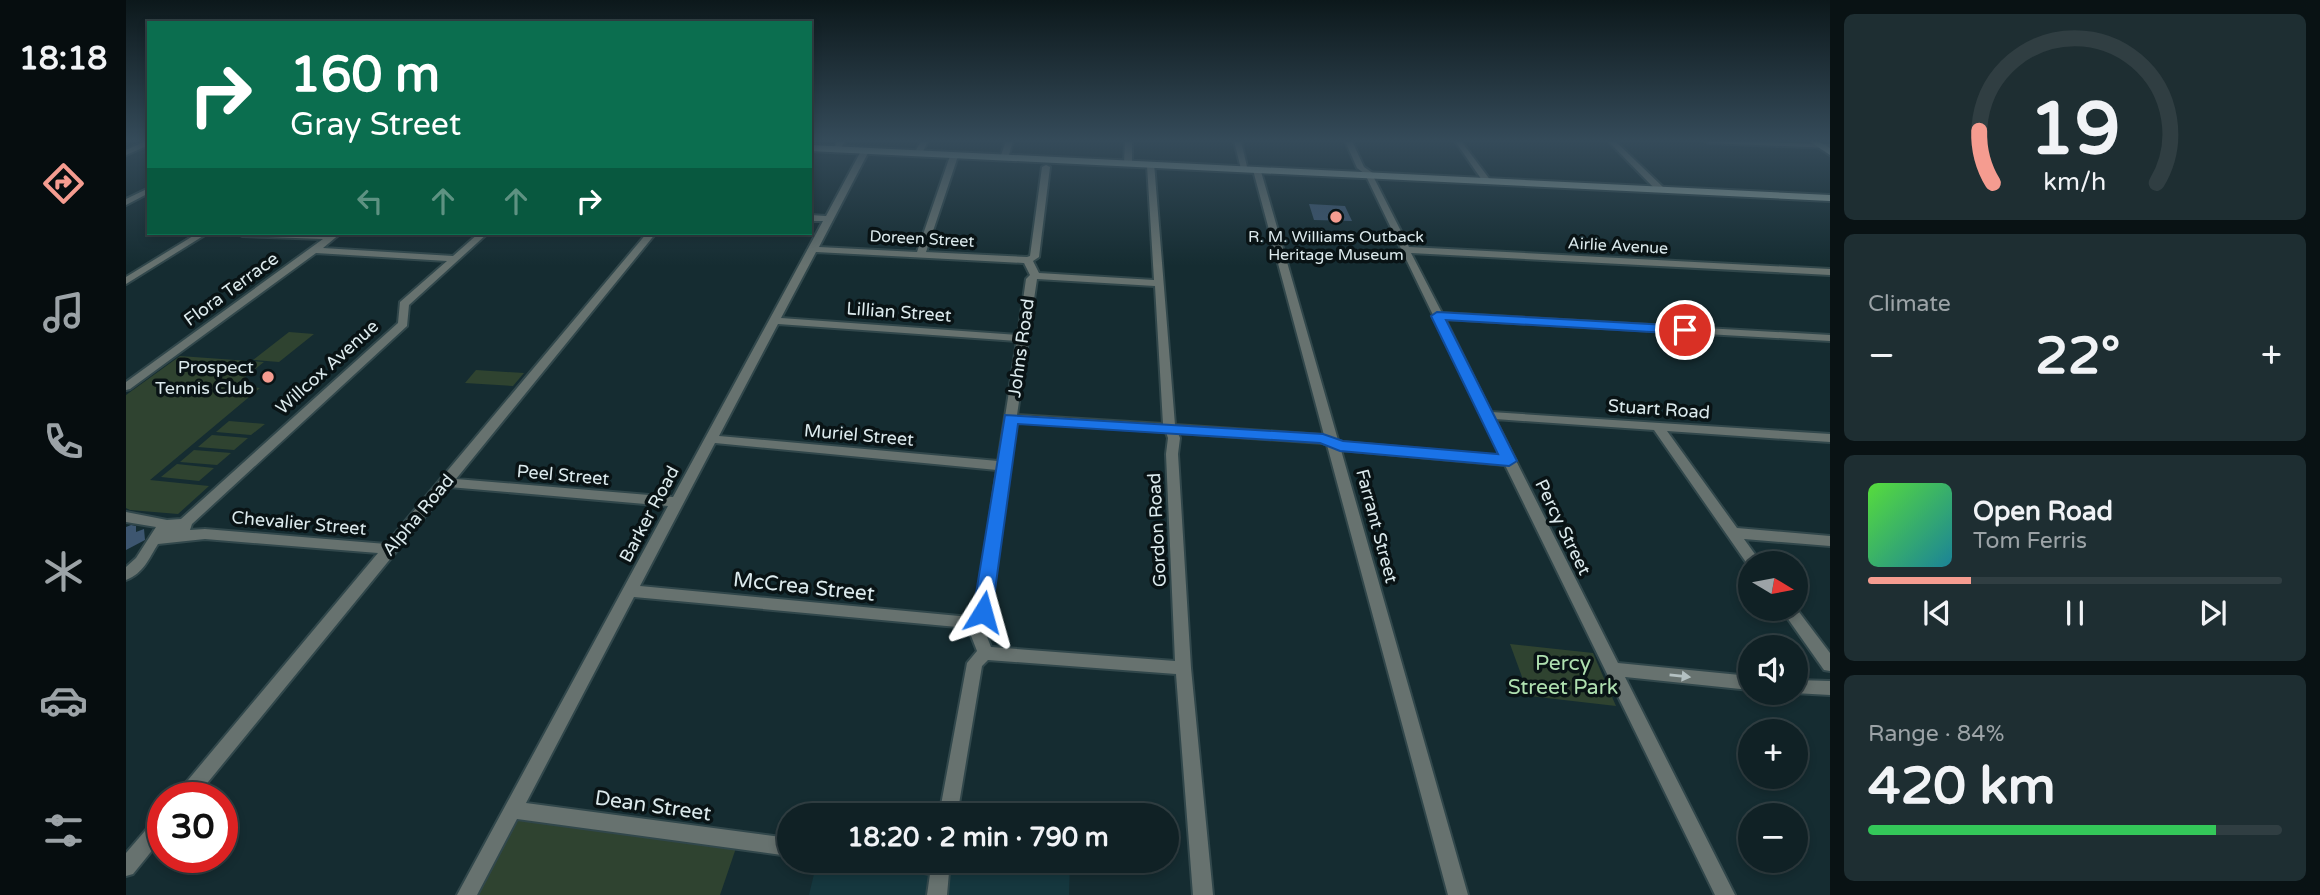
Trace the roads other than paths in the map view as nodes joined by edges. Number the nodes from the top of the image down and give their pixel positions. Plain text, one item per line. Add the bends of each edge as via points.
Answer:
1 (848, 183) edge
2 (945, 183) edge
3 (1039, 183) edge
4 (1152, 183) edge
5 (1255, 183) edge
6 (1370, 183) edge
7 (1522, 183) edge
8 (1654, 183) edge
9 (1661, 190) junction
10 (147, 191) edge
11 (1830, 198) edge
12 (126, 202) edge
13 (812, 218) edge
14 (829, 219) junction
15 (201, 235) edge
16 (333, 235) edge
17 (482, 235) edge
18 (650, 235) edge
19 (813, 249) junction
20 (316, 250) junction
21 (1405, 250) junction
22 (921, 253) junction
23 (455, 259) junction
24 (1028, 260) junction
25 (1830, 272) edge
26 (1035, 276) junction
27 (126, 281) edge
28 (1158, 283) junction
29 (1437, 316) junction
30 (774, 321) junction
31 (1022, 338) junction
32 (1828, 340) edge
33 (126, 387) edge
34 (1486, 415) junction
35 (1011, 418) junction
36 (1657, 426) junction
37 (1171, 429) junction
38 (1830, 438) edge
39 (711, 439) junction
40 (1333, 442) junction
41 (1509, 461) junction
42 (1003, 466) junction
43 (445, 482) junction
44 (677, 502) junction
45 (126, 517) edge
46 (171, 531) junction
47 (1734, 533) junction
48 (1830, 541) edge
49 (390, 550) junction
50 (1746, 551) edge
51 (126, 575) edge
52 (629, 591) junction
53 (1797, 621) edge
54 (974, 623) junction
55 (985, 653) junction
56 (1830, 665) edge
57 (1183, 668) junction
58 (1612, 669) junction
59 (1738, 682) edge
60 (1808, 687) edge
61 (1830, 688) edge
62 (197, 782) edge
63 (950, 803) edge
64 (512, 810) junction
65 (147, 842) edge
66 (777, 845) edge
67 (126, 867) edge
68 (940, 873) edge
69 (467, 895) edge
70 (937, 895) edge
71 (1203, 895) edge
72 (1458, 895) edge
73 (1725, 895) edge

1 - 14 street, Barker Road
2 - 22 street
3 - 24 street via 1034,257
4 - 28 street, Gordon Road
5 - 40 street, Farrant Street
6 - 21 street, Percy Street
7 - 9 main road
8 - 9 street
9 - 11 main road
10 - 12 street
13 - 14 street
14 - 19 street, Barker Road
15 - 27 street
16 - 20 street, Flora Terrace
17 - 23 street, Willcox Avenue
18 - 43 street, Alpha Road
19 - 22 street, Doreen Street
19 - 30 street, Barker Road
20 - 23 street
20 - 33 street, Flora Terrace
21 - 25 street, Airlie Avenue
21 - 29 street, Percy Street
22 - 24 street, Doreen Street
23 - 46 street, Willcox Avenue via 404,304 403,324
24 - 26 street, Johns Road
26 - 28 street
26 - 31 street, Johns Road
28 - 37 street, Gordon Road
29 - 32 street
29 - 34 street, Percy Street
30 - 31 street, Lillian Street
30 - 39 street, Barker Road
31 - 35 street, Johns Road
34 - 36 street, Stuart Road
34 - 41 street, Percy Street
35 - 37 street
35 - 42 street, Johns Road
36 - 38 street, Stuart Road
36 - 47 street
37 - 40 street
37 - 57 street, Gordon Road
39 - 42 street, Muriel Street
39 - 44 street, Barker Road
40 - 41 street
40 - 72 street, Farrant Street
41 - 58 street, Percy Street
42 - 54 street, Johns Road via 983,612
43 - 44 street, Peel Street
43 - 49 street, Alpha Road
44 - 52 street, Barker Road
45 - 46 street
46 - 49 street, Chevalier Street
46 - 51 street, Willcox Avenue
47 - 48 street
47 - 50 street
49 - 62 street, Alpha Road
52 - 54 street, McCrea Street
52 - 64 street, Barker Road
53 - 56 street
54 - 55 street
55 - 57 street
55 - 63 street via 975,663
57 - 71 street, Gordon Road
58 -> 59 street
58 - 73 street, Percy Street
60 - 61 street
64 - 66 street, Dean Street
64 - 69 street, Barker Road
65 - 67 street
68 - 70 street

